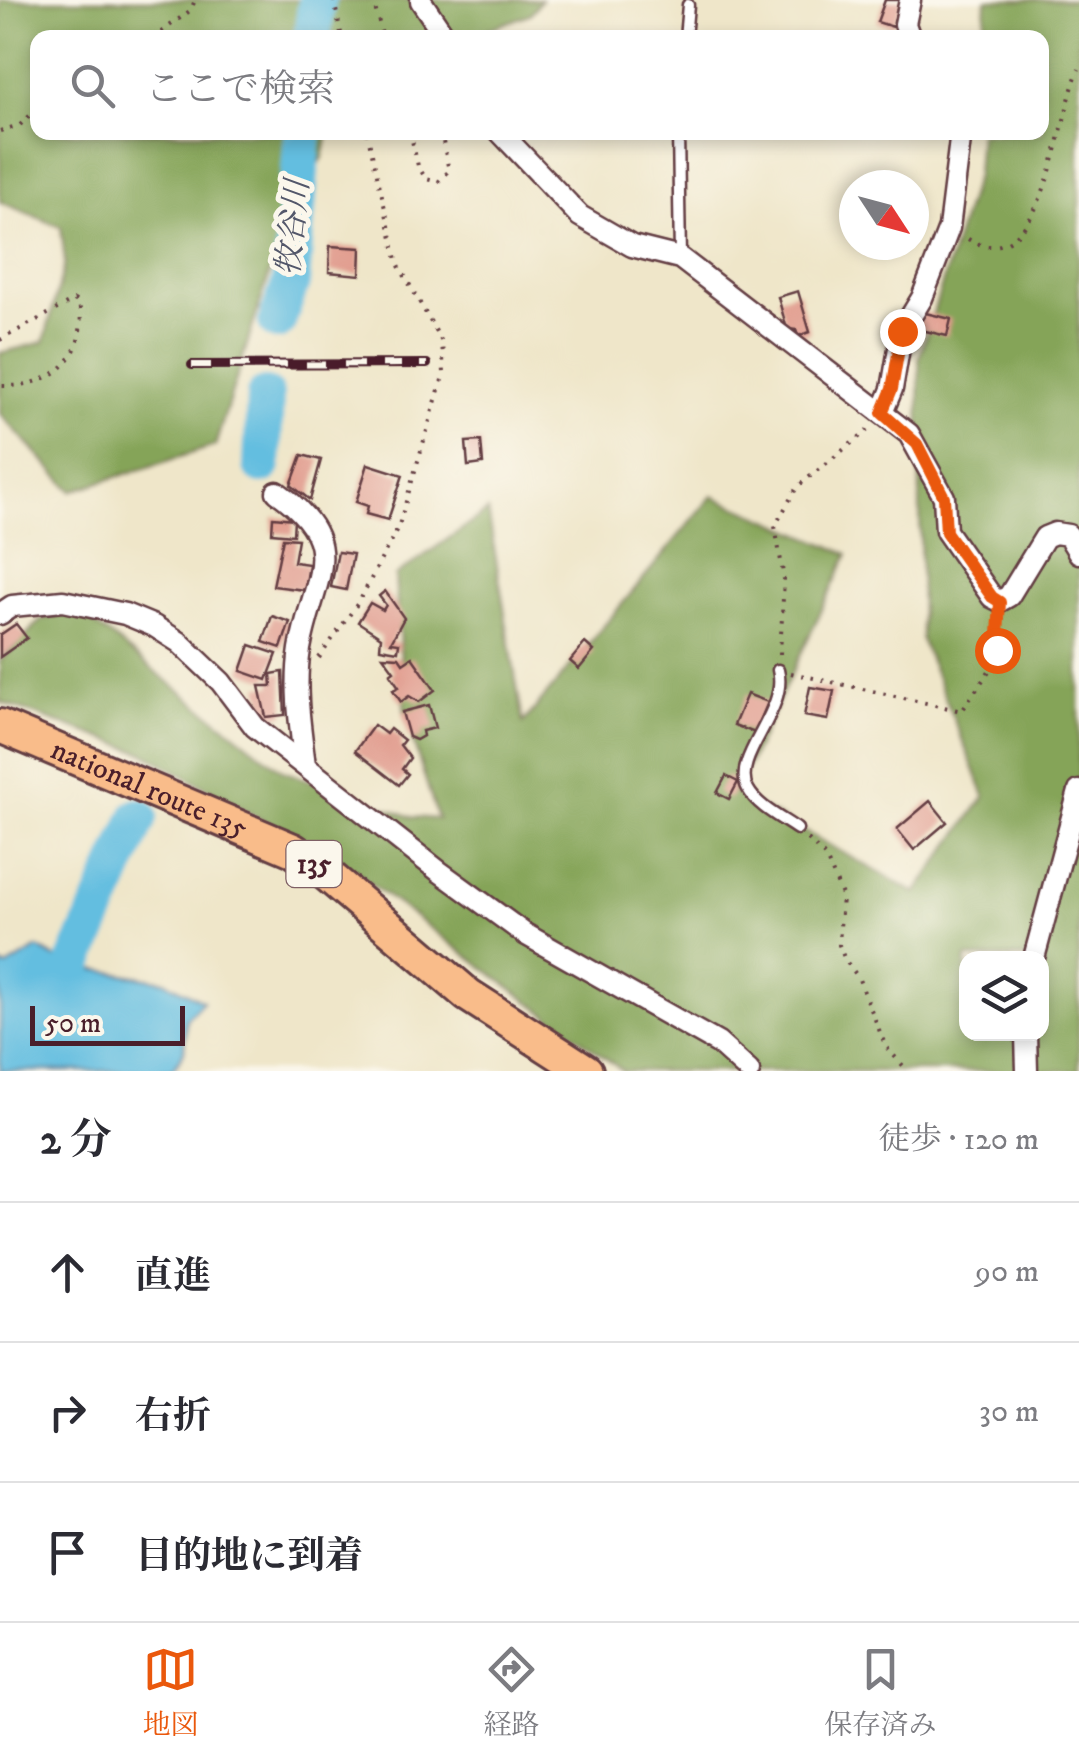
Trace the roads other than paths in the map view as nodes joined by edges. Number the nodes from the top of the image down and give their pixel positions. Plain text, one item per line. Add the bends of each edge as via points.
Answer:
1 (910, 0) edge
2 (421, 1) edge
3 (688, 5) dead end
4 (441, 30) edge
5 (686, 30) edge
6 (907, 30) edge
7 (508, 140) edge
8 (678, 140) edge
9 (960, 140) edge
10 (680, 258) junction
11 (882, 413) junction
12 (278, 492) dead end
13 (1079, 553) edge
14 (0, 614) edge
15 (778, 670) road end
16 (0, 726) edge
17 (305, 765) junction
18 (1079, 790) edge
19 (797, 829) road end
20 (1036, 951) edge
21 (1026, 1041) edge
22 (586, 1071) edge
23 (749, 1071) edge
24 (1027, 1071) edge

1 - 6 street
2 - 4 street
3 - 5 lane
7 - 10 street via 580,216 632,246
8 - 10 lane
9 - 11 street via 949,228 902,331
10 - 11 street
11 - 13 street via 917,444 944,497 946,532 992,597 1000,602 1009,596 1045,538 1068,535
12 - 17 street via 312,522 324,556 296,689
14 - 17 street via 12,606 63,600 154,626 220,682 255,727
15 - 19 lane via 775,709 744,777 755,796
16 - 22 highway, national route 135 / 135 via 293,850 468,995
17 - 23 street via 525,934 718,1043
18 - 20 street
21 - 24 street

